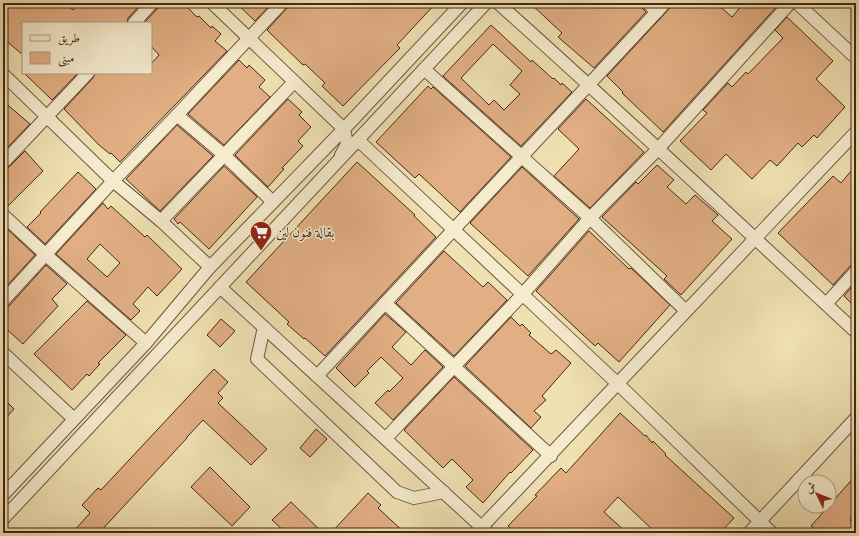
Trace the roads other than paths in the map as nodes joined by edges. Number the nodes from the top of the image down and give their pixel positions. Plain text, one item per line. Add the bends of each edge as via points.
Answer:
1 (152, 3) edge
2 (212, 3) edge
3 (282, 3) edge
4 (462, 3) edge
5 (486, 3) edge
6 (498, 3) edge
7 (648, 3) edge
8 (790, 3) edge
9 (797, 3) edge
10 (661, 7) edge
11 (135, 22) edge
12 (249, 39) junction
13 (856, 58) edge
14 (424, 69) junction
15 (3, 74) edge
16 (87, 74) edge
17 (294, 82) junction
18 (589, 84) junction
19 (177, 115) junction
20 (46, 117) junction
21 (344, 130) junction
22 (856, 132) edge
23 (358, 140) junction
24 (658, 149) junction
25 (224, 155) junction
26 (522, 157) junction
27 (3, 164) edge
28 (332, 167) junction
29 (113, 180) junction
30 (274, 202) junction
31 (3, 215) edge
32 (590, 218) junction
33 (161, 221) junction
34 (453, 229) junction
35 (755, 238) junction
36 (46, 255) junction
37 (210, 267) junction
38 (856, 271) edge
39 (220, 287) junction
40 (522, 295) junction
41 (3, 301) edge
42 (385, 302) junction
43 (826, 304) junction
44 (686, 311) junction
45 (264, 327) junction
46 (856, 332) edge
47 (146, 343) junction
48 (3, 353) edge
49 (454, 366) junction
50 (317, 376) junction
51 (617, 383) junction
52 (856, 418) edge
53 (74, 419) junction
54 (386, 438) junction
55 (551, 456) junction
56 (444, 492) junction
57 (3, 495) edge
58 (3, 518) edge
59 (759, 522) junction
60 (482, 531) edge
61 (749, 533) edge
62 (772, 533) edge

1 - 11 street
2 - 12 street
3 - 12 street
4 - 21 street
5 - 14 street
6 - 18 street
7 - 10 street
8 - 24 street
9 - 13 street
10 - 18 street
12 - 17 street
12 - 19 street
14 - 23 street
14 - 26 street
15 - 20 street
16 - 20 street
17 - 21 street
17 - 25 street
18 - 24 street
18 - 26 street
19 - 25 street
19 - 29 street
20 - 27 street
20 - 29 street
21 - 28 street via 347,144
21 - 30 street
22 - 35 street
23 - 28 street
23 - 34 street
24 - 32 street
24 - 35 street
25 - 30 street
25 - 33 street
26 - 32 street
26 - 34 street
28 - 39 street
29 - 33 street
29 - 36 street
30 - 37 street
31 - 36 street
32 - 40 street
32 - 44 street
33 - 37 street
34 - 40 street
34 - 42 street
35 - 43 street
35 - 44 street
36 - 41 street
36 - 47 street
37 - 47 street
38 - 43 street
39 - 45 street
39 - 58 street
40 - 49 street
40 - 51 street
42 - 49 street
42 - 50 street
43 - 46 street
44 - 51 street
45 - 50 street
45 - 56 street via 257,359 397,492 414,498
47 - 53 street
48 - 53 street
49 - 54 street
49 - 55 street
50 - 54 street
51 - 55 street
51 - 59 street
52 - 59 street
53 - 57 street
54 - 56 street
55 - 60 street
56 - 60 street
59 - 61 street
59 - 62 street

